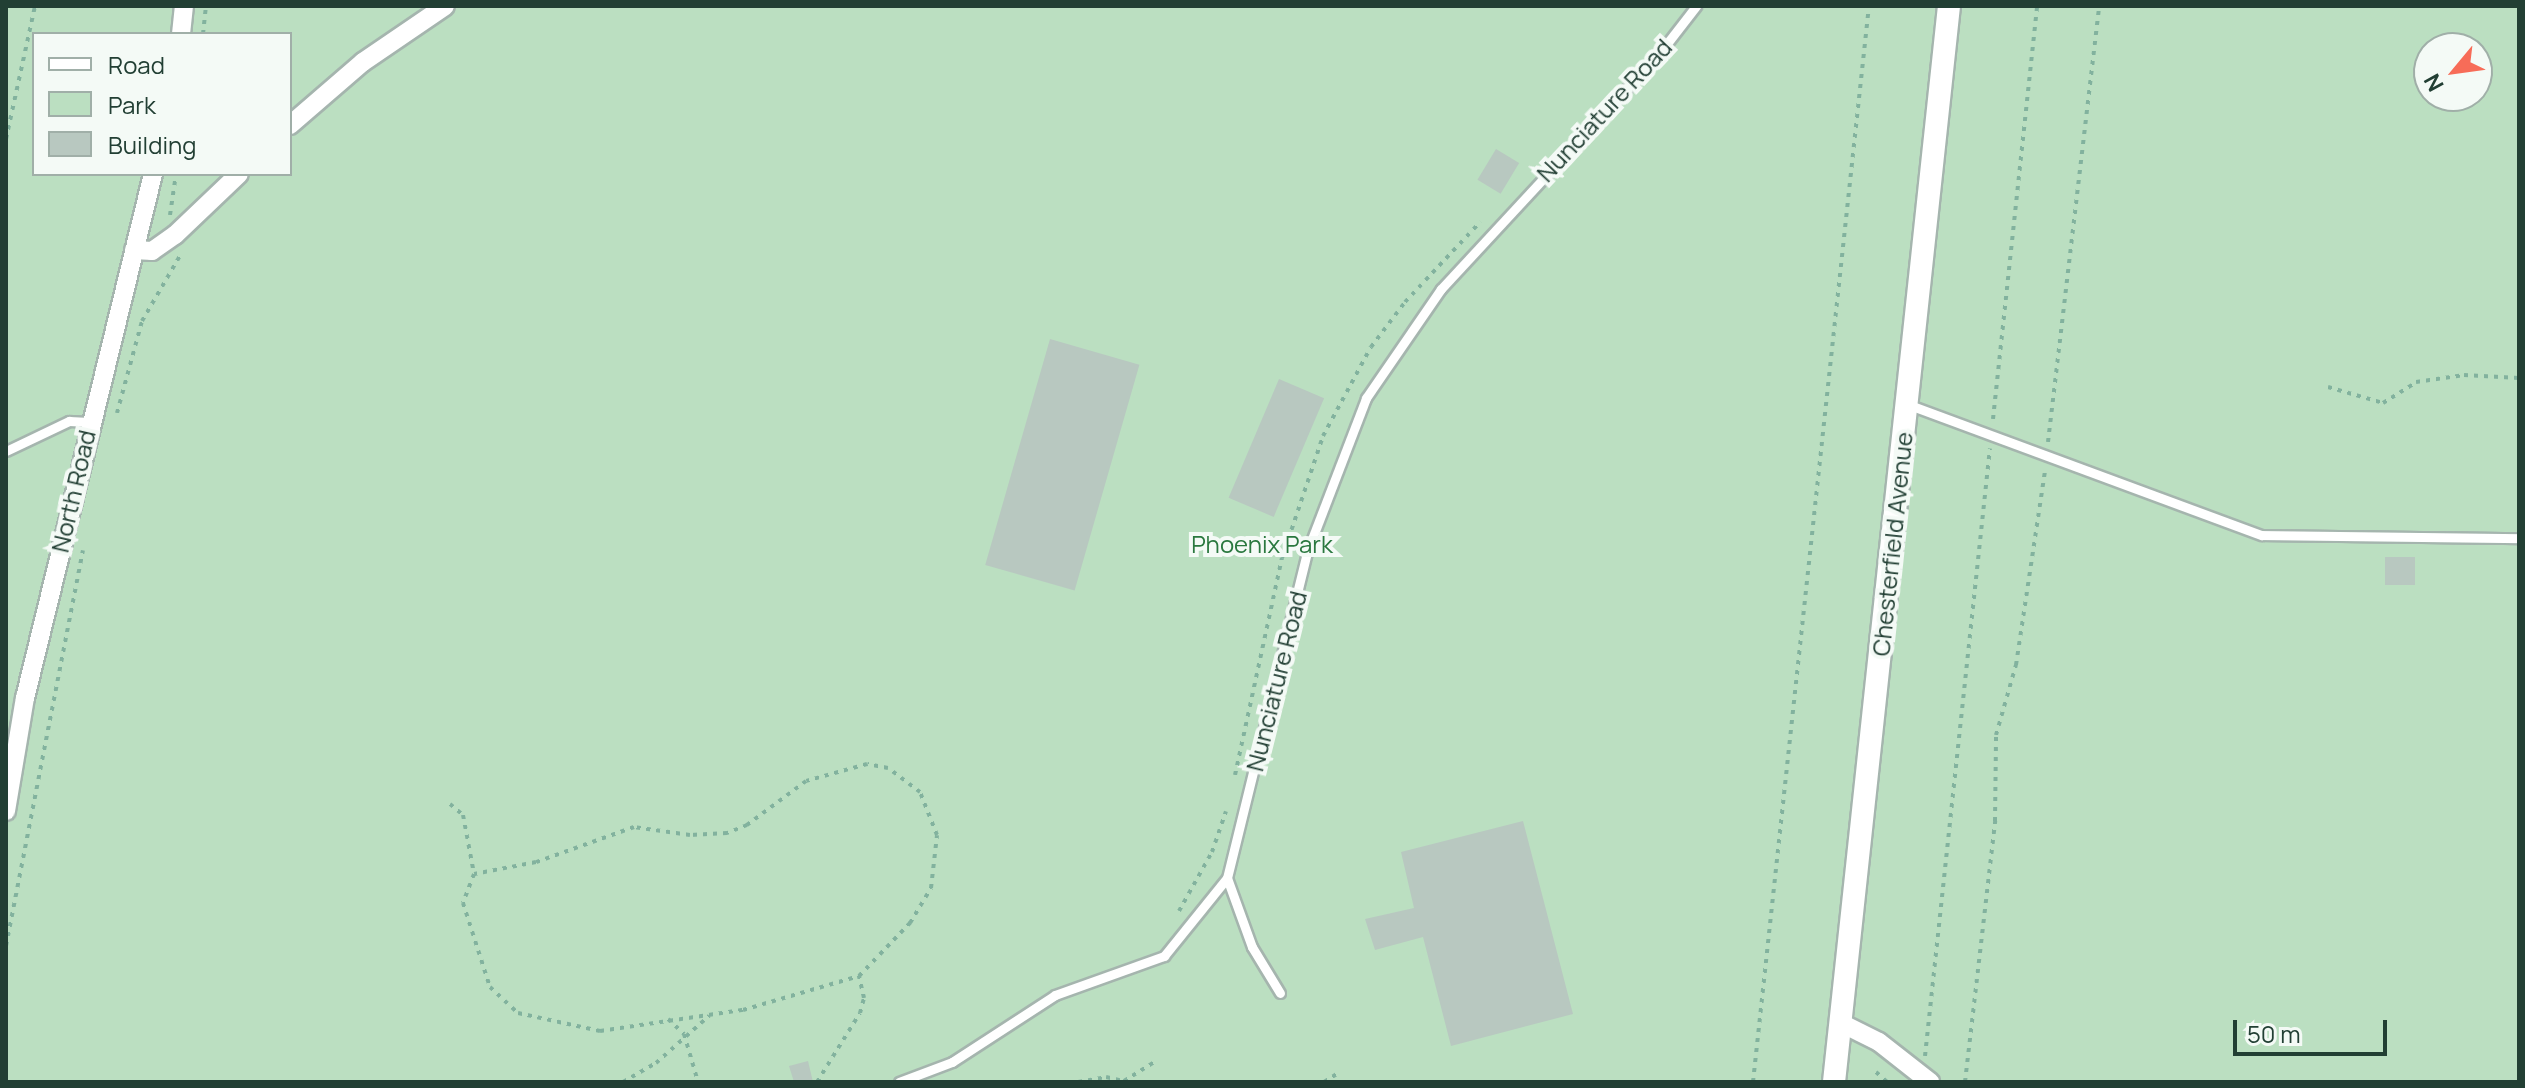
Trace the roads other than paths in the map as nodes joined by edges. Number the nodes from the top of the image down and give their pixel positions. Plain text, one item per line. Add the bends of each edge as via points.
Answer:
1 (184, 6) edge
2 (445, 6) edge
3 (1696, 6) edge
4 (1949, 6) edge
5 (181, 32) edge
6 (292, 123) edge
7 (152, 176) edge
8 (237, 176) edge
9 (134, 250) junction
10 (1907, 404) junction
11 (89, 422) junction
12 (6, 451) edge
13 (2519, 538) edge
14 (6, 811) edge
15 (1227, 878) junction
16 (1280, 993) dead end
17 (1841, 1023) junction
18 (1926, 1078) edge
19 (899, 1082) edge
20 (1834, 1082) edge

1 - 5 street
2 - 6 street via 363,62
3 - 15 lane, Nunciature Road via 1662,50 1441,289 1366,398 1307,552
4 - 10 street, Chesterfield Avenue
7 - 9 street, North Road
8 - 9 street via 175,235 152,251
9 - 11 street, North Road
10 - 13 lane via 2262,535
10 - 17 street, Chesterfield Avenue
11 - 12 lane via 69,421
11 - 14 street, North Road via 25,698
15 - 16 lane via 1252,947
15 - 19 lane via 1164,956 1055,995 952,1062
17 - 18 street
17 - 20 street, Chesterfield Avenue

